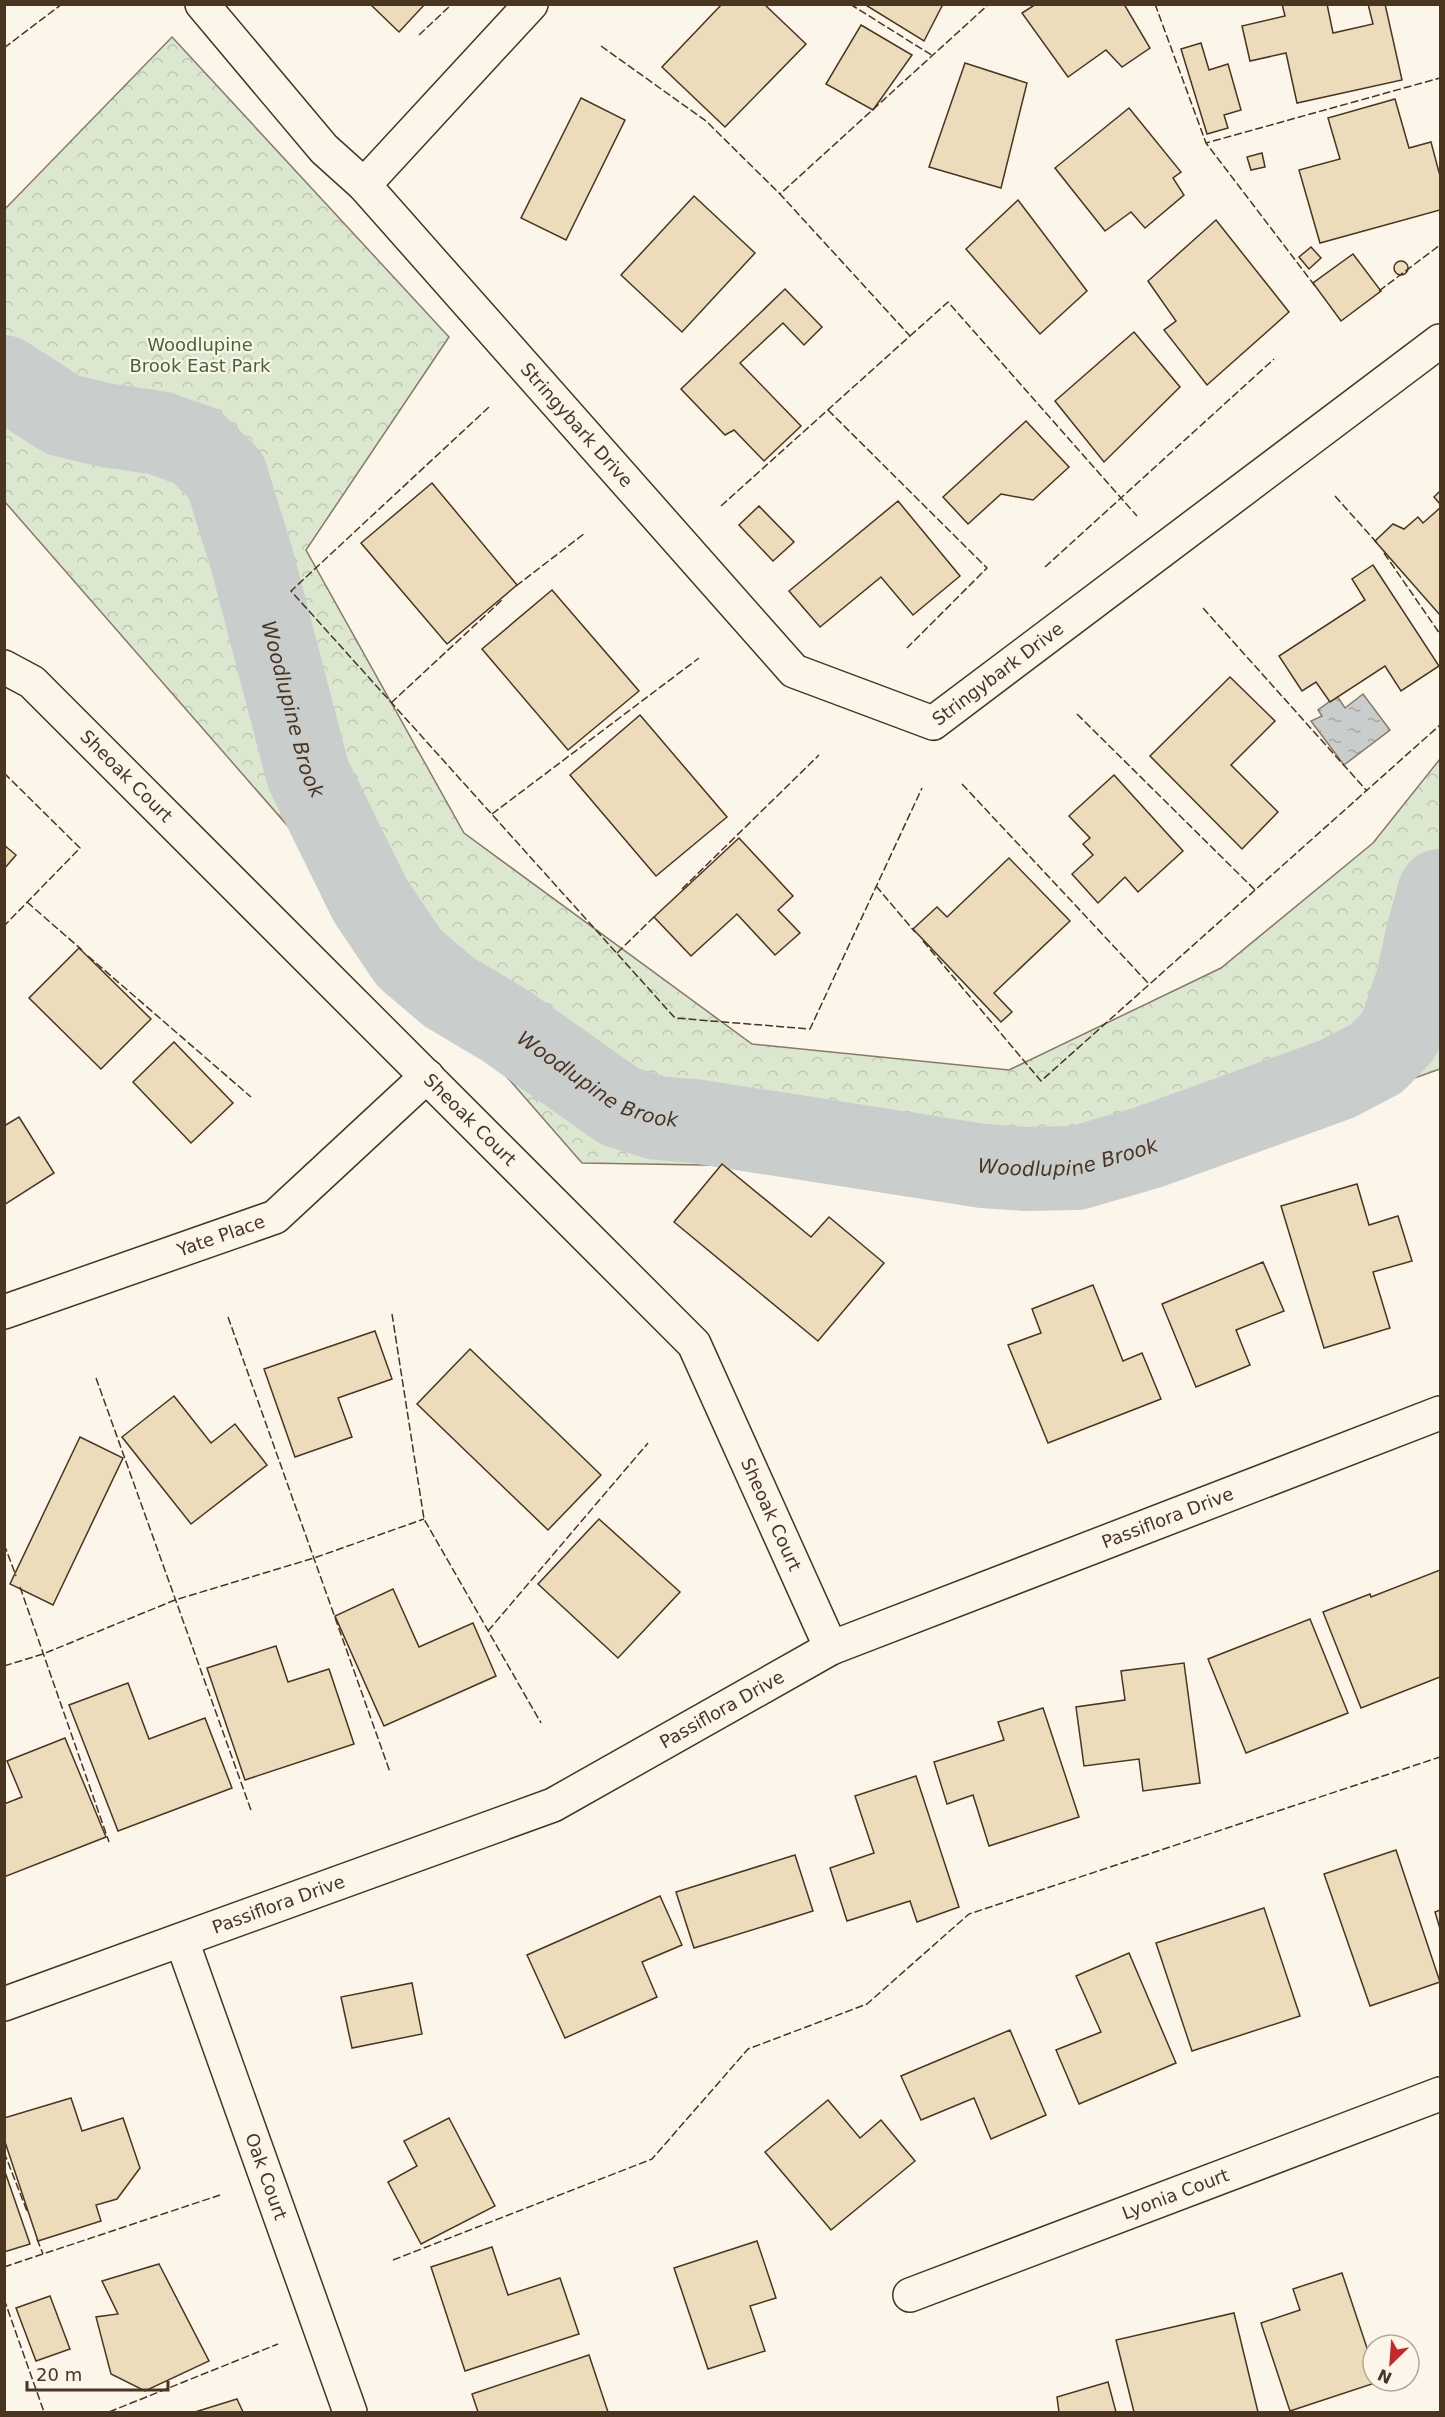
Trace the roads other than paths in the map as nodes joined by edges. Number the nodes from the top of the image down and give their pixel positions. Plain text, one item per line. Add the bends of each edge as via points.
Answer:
1 (202, 4) edge
2 (531, 4) edge
3 (364, 185) junction
4 (1440, 341) edge
5 (4, 667) edge
6 (427, 1076) junction
7 (4, 1312) edge
8 (1440, 1413) edge
9 (831, 1648) junction
10 (182, 1941) junction
11 (4, 2004) edge
12 (1440, 2094) edge
13 (910, 2295) dead end
14 (350, 2412) edge

1 - 3 street, Stringybark Drive via 324,149
2 - 3 street
3 - 4 street, Stringybark Drive via 794,671 933,723
5 - 6 street, Sheoak Court via 32,682
6 - 7 street, Yate Place via 275,1217
6 - 9 street, Sheoak Court via 694,1344
8 - 9 street, Passiflora Drive
9 - 10 street, Passiflora Drive via 553,1805
10 - 11 street, Passiflora Drive
10 - 14 street, Oak Court
12 - 13 street, Lyonia Court

